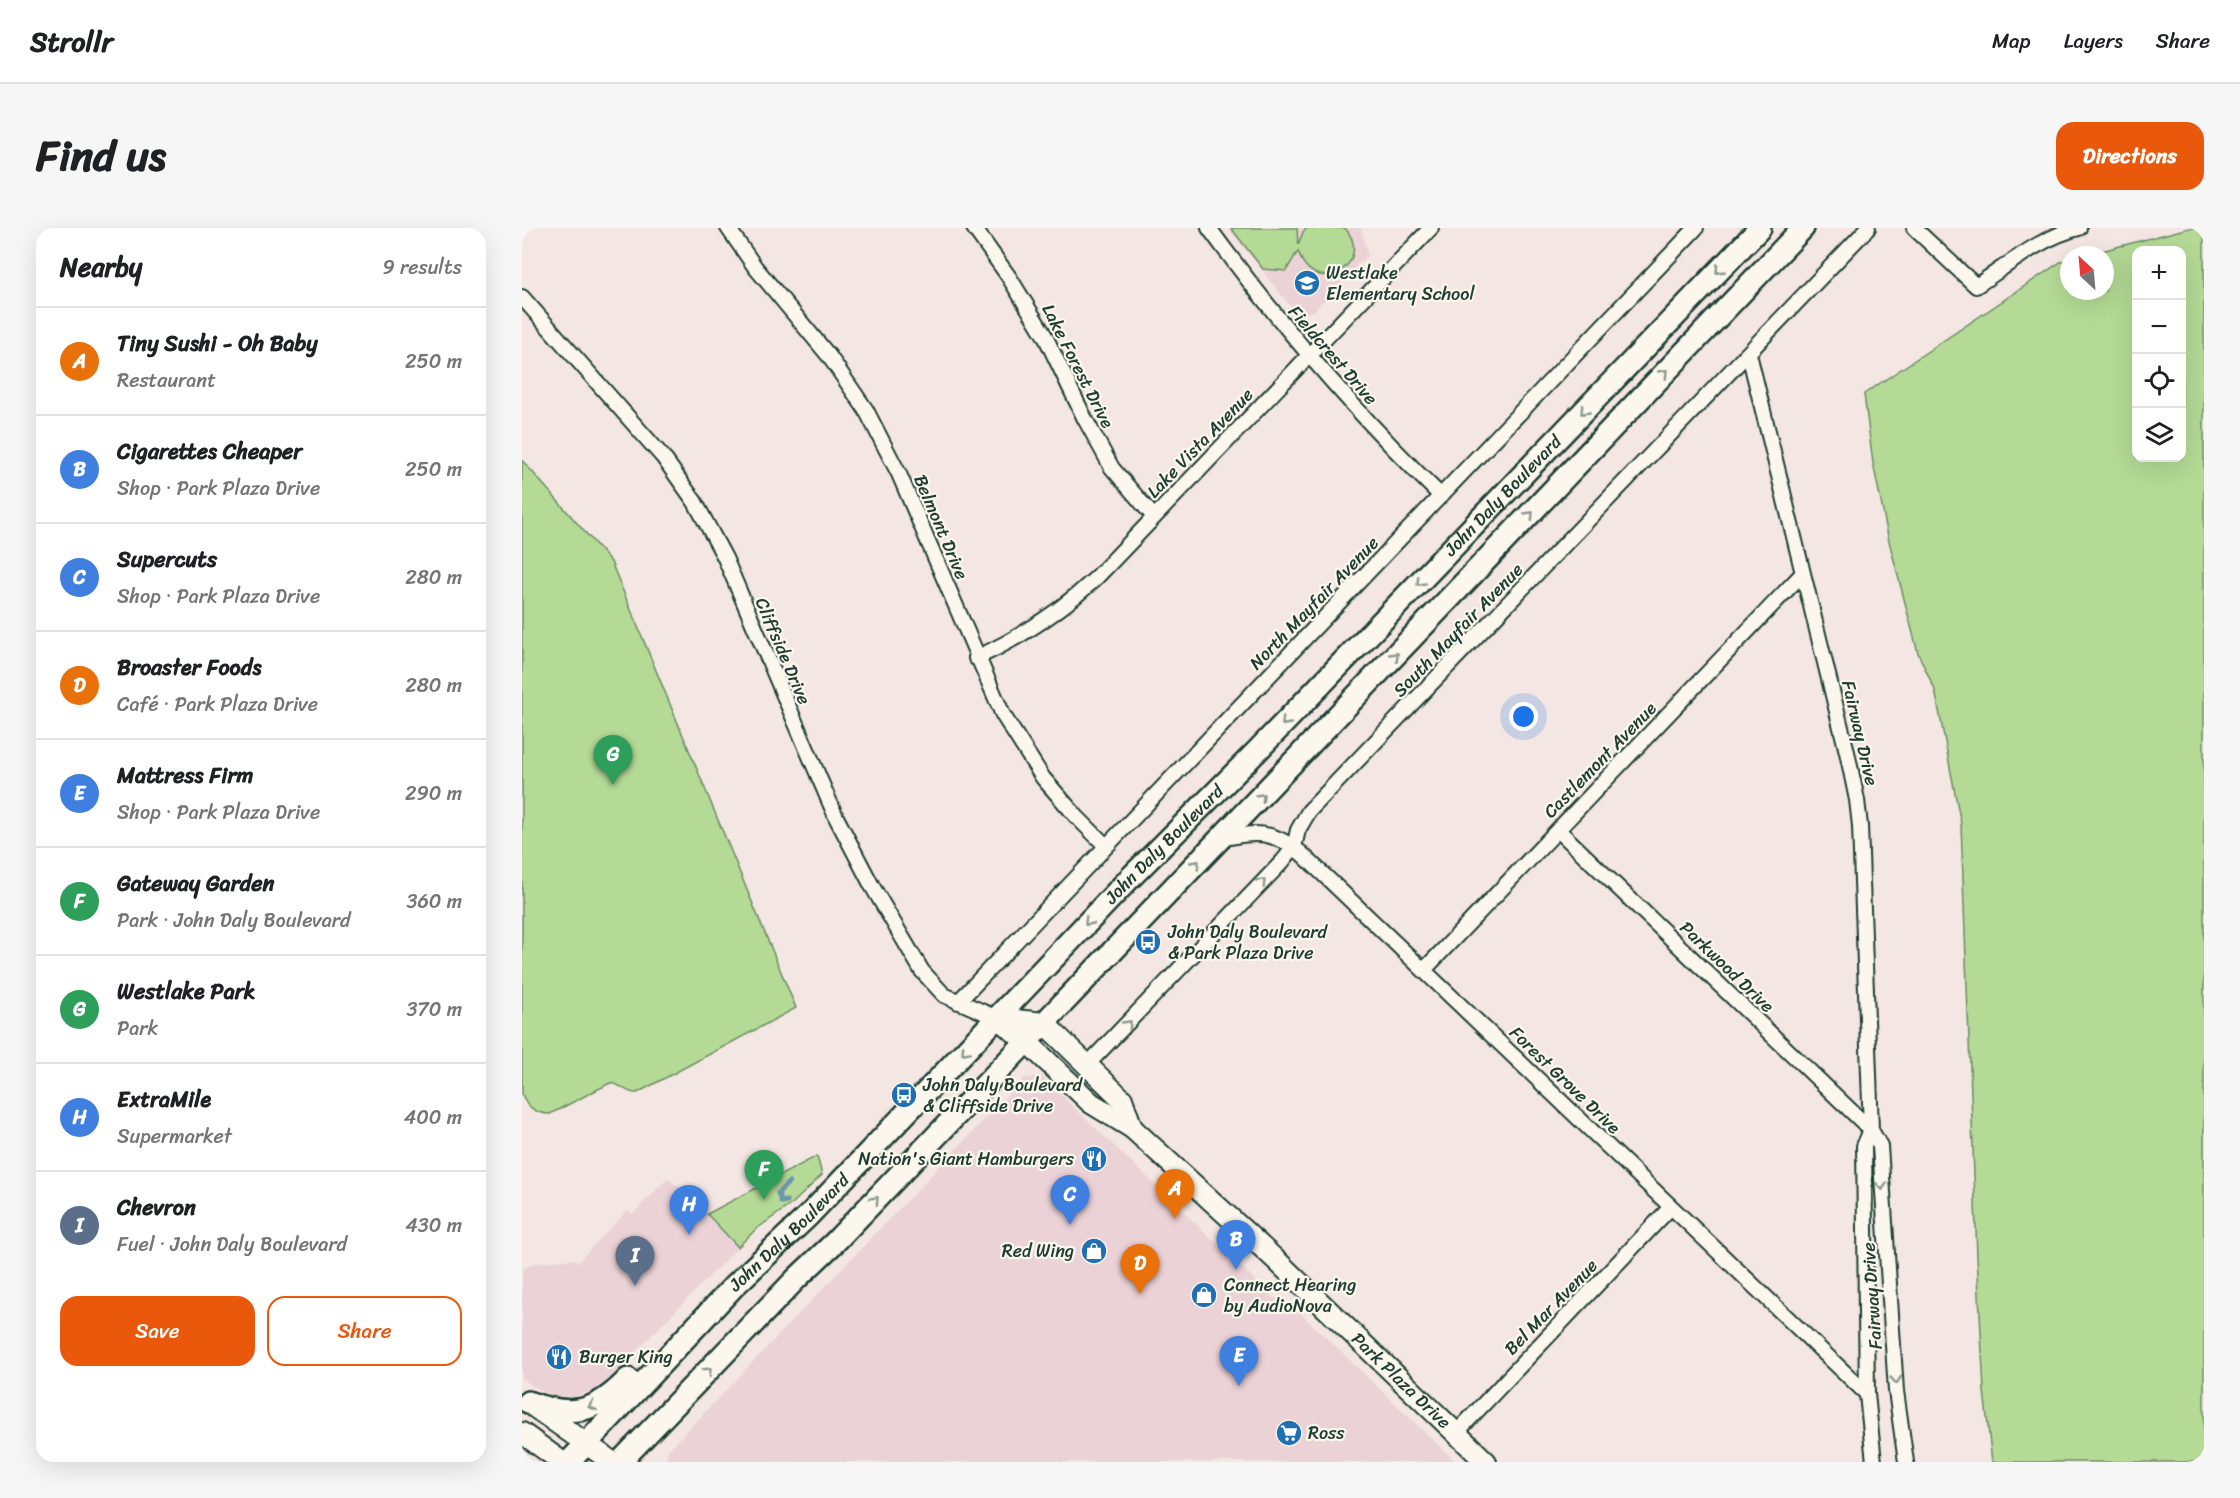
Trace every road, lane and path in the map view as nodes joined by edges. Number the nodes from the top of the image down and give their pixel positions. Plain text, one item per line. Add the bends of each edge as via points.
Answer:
1 (728, 228) edge
2 (974, 228) edge
3 (1209, 228) edge
4 (1431, 228) edge
5 (1696, 228) edge
6 (1760, 228) edge
7 (1803, 228) edge
8 (1868, 228) edge
9 (1914, 228) edge
10 (2079, 228) edge
11 (522, 297) edge
12 (1749, 354) junction
13 (1309, 356) junction
14 (1441, 496) junction
15 (1154, 517) junction
16 (1802, 574) junction
17 (976, 658) junction
18 (1558, 830) junction
19 (1220, 839) junction
20 (1106, 846) junction
21 (1294, 847) junction
22 (1424, 970) junction
23 (958, 1002) junction
24 (997, 1018) junction
25 (1044, 1023) junction
26 (1026, 1041) junction
27 (1087, 1065) junction
28 (1132, 1128) junction
29 (1871, 1130) junction
30 (1671, 1207) junction
31 (747, 1275) junction
32 (1867, 1394) junction
33 (525, 1400) edge
34 (522, 1433) edge
35 (1456, 1433) junction
36 (586, 1443) junction
37 (562, 1462) edge
38 (568, 1462) edge
39 (612, 1462) edge
40 (620, 1462) edge
41 (1486, 1462) edge
42 (1874, 1462) edge
43 (1906, 1462) edge

1 - 17 street, Belmont Drive via 829,356 866,411 899,474
2 - 15 street, Lake Forest Drive via 1040,326 1113,468
3 - 13 street, Fieldcrest Drive
4 - 13 street, Lake Vista Avenue
5 - 14 street, North Mayfair Avenue
6 -> 24 main road, John Daly Boulevard
19 -> 7 main road, John Daly Boulevard
8 - 12 street, South Mayfair Avenue
9 - 10 street via 1976,286 2040,243
11 - 23 street, Cliffside Drive via 663,457 695,502 724,558 853,851 922,971 944,995
12 - 16 street, Fairway Drive
12 - 21 street, South Mayfair Avenue via 1310,811 1298,830
13 - 14 street, Fieldcrest Drive
13 - 15 street, Lake Vista Avenue
14 - 20 street, North Mayfair Avenue
15 - 17 street, Lake Vista Avenue via 1097,578 1051,616 1006,645
16 - 18 street, Castlemont Avenue
16 - 29 street, Fairway Drive via 1857,800
17 - 20 street, Belmont Drive via 1029,759 1059,798
18 - 22 street, Castlemont Avenue
18 - 29 street, Parkwood Drive
19 - 21 street, Forest Grove Drive via 1264,834
25 -> 19 main road, John Daly Boulevard
20 - 23 street, North Mayfair Avenue
21 - 22 street, Forest Grove Drive
27 -> 21 street, South Mayfair Avenue
22 - 30 street, Forest Grove Drive
23 - 24 street, Cliffside Drive
24 - 25 street
24 - 26 street, Park Plaza Drive
24 -> 31 main road, John Daly Boulevard
25 - 26 main road, John Daly Boulevard
25 - 27 street, Park Plaza Drive
26 - 28 street, Park Plaza Drive via 1091,1103
40 -> 26 main road, John Daly Boulevard
27 - 28 street, Park Plaza Drive via 1122,1099
28 - 35 street, Park Plaza Drive
29 - 32 street, Fairway Drive via 1864,1146
29 -> 43 street, Fairway Drive via 1880,1146 1896,1391
30 - 32 street, Forest Grove Drive
30 - 35 street, Bel Mar Avenue
31 -> 33 main road via 705,1298 606,1400 566,1411
31 - 36 main road, John Daly Boulevard
32 - 42 street, Fairway Drive
33 - 36 street
34 - 37 street
35 - 41 street, Park Plaza Drive
36 - 38 main road, John Daly Boulevard
36 - 39 street

